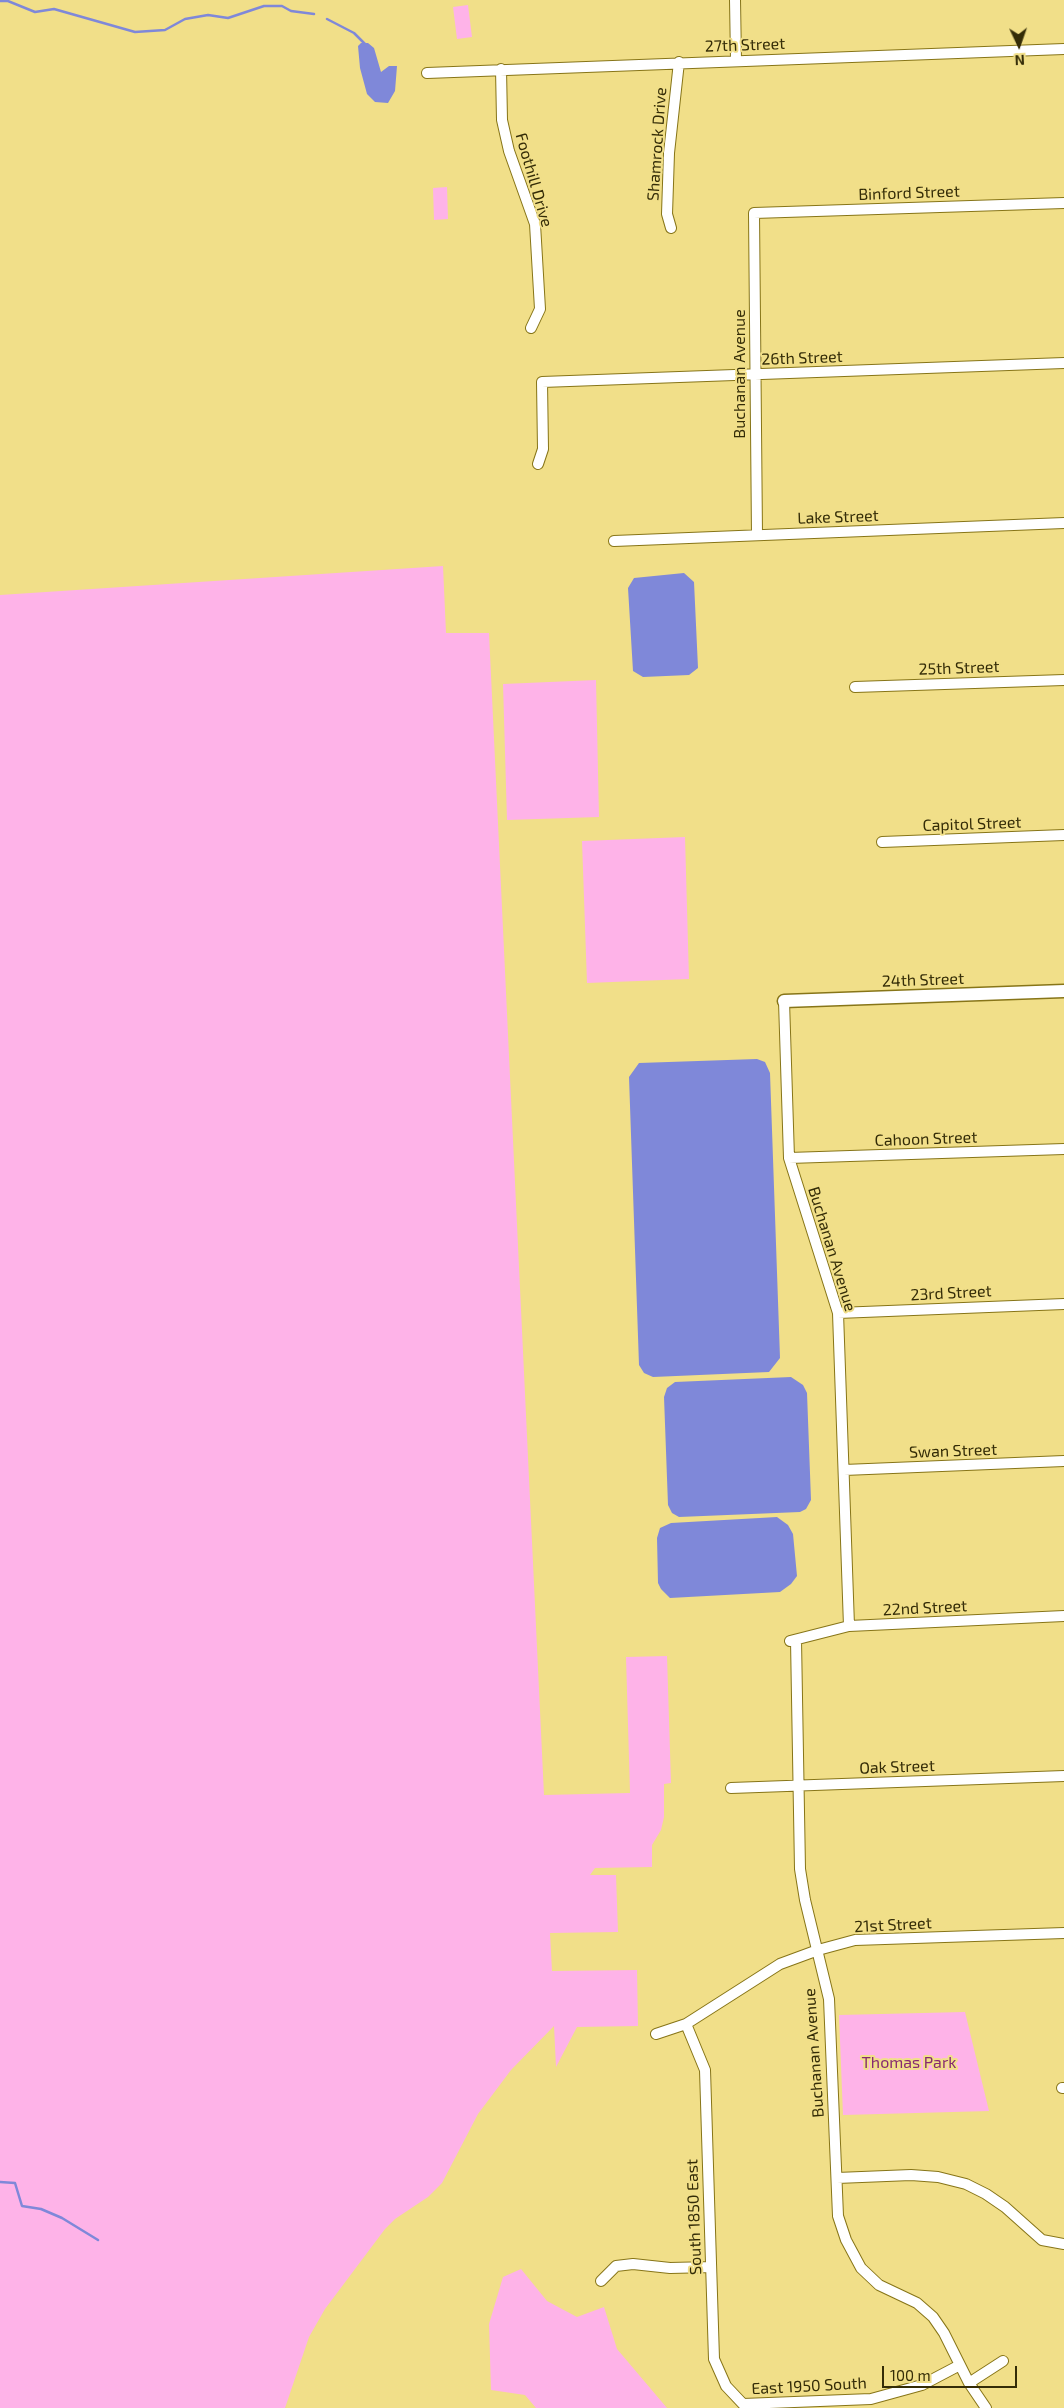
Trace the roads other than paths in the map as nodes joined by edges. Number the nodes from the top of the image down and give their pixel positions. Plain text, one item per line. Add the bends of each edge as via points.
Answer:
1 (735, 0) edge
2 (1064, 49) edge
3 (736, 60) junction
4 (680, 62) junction
5 (502, 69) junction
6 (426, 73) dead end
7 (1064, 203) edge
8 (754, 214) joint
9 (671, 228) dead end
10 (532, 328) dead end
11 (1064, 363) edge
12 (755, 374) junction
13 (538, 464) dead end
14 (1064, 523) edge
15 (757, 535) junction
16 (614, 540) dead end
17 (1064, 680) edge
18 (855, 687) dead end
19 (1064, 835) edge
20 (882, 842) dead end
21 (1064, 991) edge
22 (784, 1001) joint
23 (1064, 1149) edge
24 (790, 1158) junction
25 (1064, 1304) edge
26 (838, 1313) junction
27 (1064, 1461) edge
28 (844, 1470) junction
29 (1064, 1616) edge
30 (849, 1626) junction
31 (792, 1640) joint
32 (1064, 1776) edge
33 (799, 1785) junction
34 (731, 1788) dead end
35 (1064, 1933) edge
36 (818, 1950) junction
37 (686, 2024) junction
38 (656, 2034) dead end
39 (836, 2178) junction
40 (1064, 2244) edge
41 (711, 2267) junction
42 (601, 2281) dead end
43 (1003, 2361) dead end
44 (960, 2365) junction
45 (969, 2383) junction
46 (743, 2404) joint
47 (986, 2408) edge

1 - 3 street
2 - 3 street, 27th Street
3 - 4 street, 27th Street
4 - 5 street, 27th Street
4 - 9 street, Shamrock Drive via 669,153 667,214
5 - 6 street, 27th Street
5 - 10 street, Foothill Drive via 502,120 509,151 535,224 540,309
7 - 8 street, Binford Street
8 - 12 street, Buchanan Avenue
11 - 12 street, 26th Street
12 - 13 street, 26th Street via 542,382 543,449
12 - 15 street, Buchanan Avenue
14 - 15 street, Lake Street
15 - 16 street, Lake Street
17 - 18 street, 25th Street
19 - 20 street, Capitol Street
21 - 22 street, 24th Street
22 - 24 street, Buchanan Avenue
23 - 24 street, Cahoon Street
24 - 26 street, Buchanan Avenue
25 - 26 street, 23rd Street
26 - 28 street, Buchanan Avenue
27 - 28 street, Swan Street
28 - 30 street, Buchanan Avenue
29 - 30 street, 22nd Street
30 - 31 street, 22nd Street
31 - 33 street, Buchanan Avenue
32 - 33 street, Oak Street
33 - 34 street, Oak Street
33 - 36 street, Buchanan Avenue via 800,1869
35 - 36 street, 21st Street via 855,1940
36 - 37 street, 21st Street via 780,1964
36 - 39 street, Buchanan Avenue via 829,1999
37 - 38 street, 21st Street
37 - 41 street, South 1850 East via 704,2070
39 - 40 street via 911,2175 966,2184 986,2194 1042,2240
39 - 44 street, Buchanan Avenue via 838,2216 861,2268 879,2285 917,2303 933,2317
41 - 42 street via 616,2266
41 - 46 street, South 1850 East via 714,2359 726,2386
43 - 45 street
44 - 45 street, Buchanan Avenue
44 - 46 street, East 1950 South via 922,2384 871,2398
45 - 47 street, Buchanan Avenue

